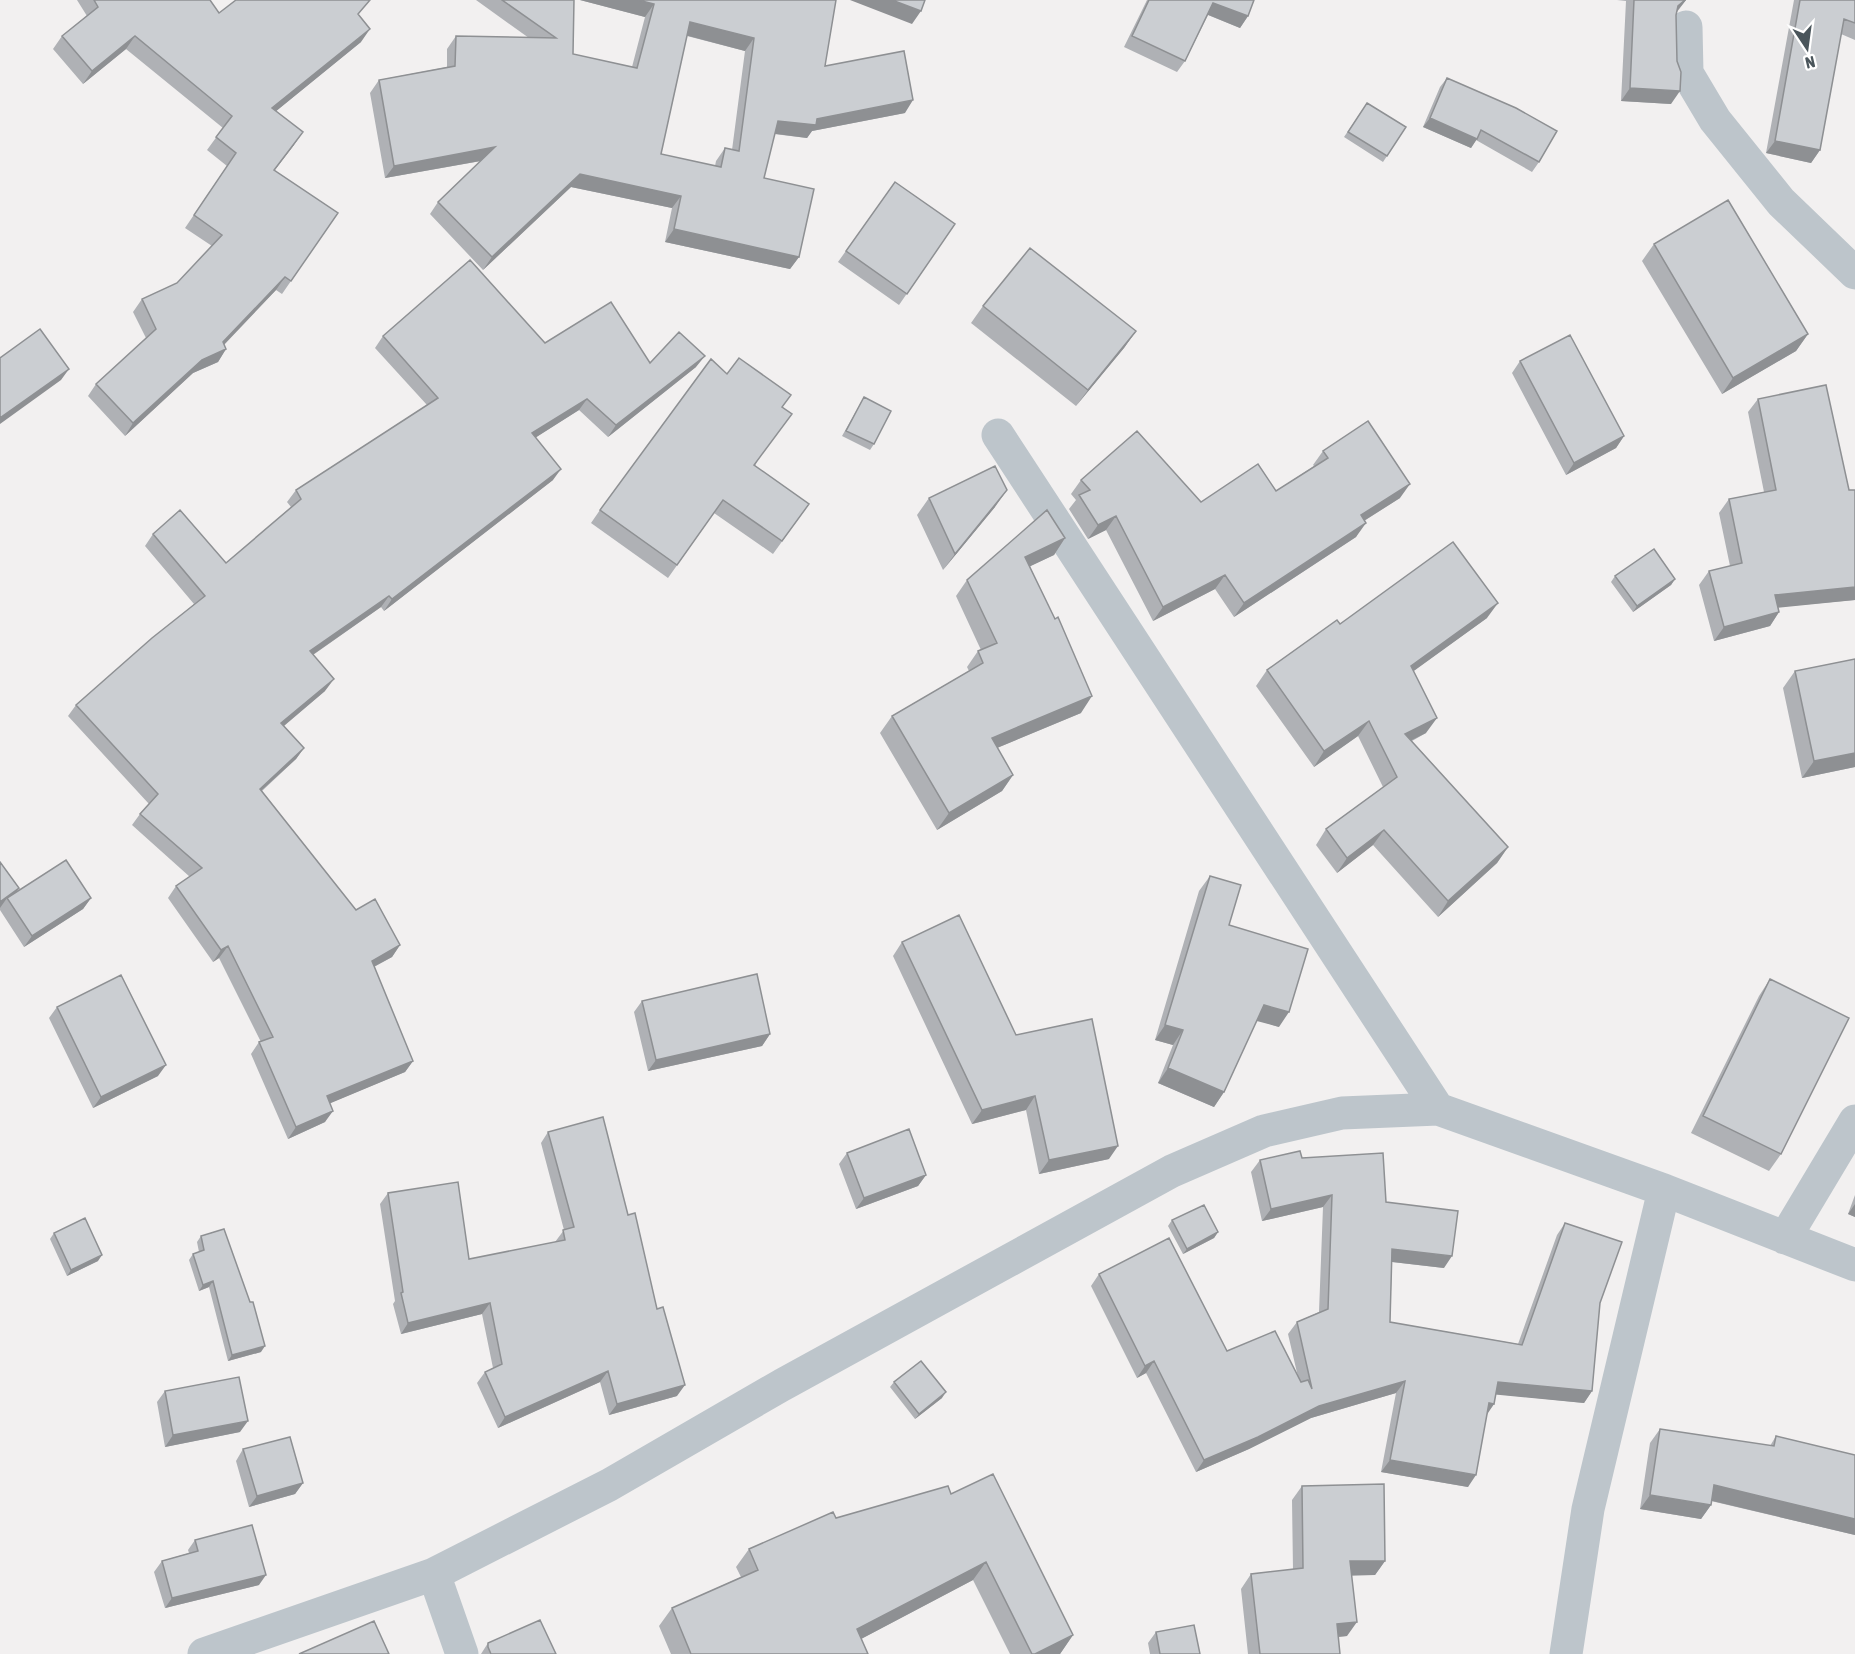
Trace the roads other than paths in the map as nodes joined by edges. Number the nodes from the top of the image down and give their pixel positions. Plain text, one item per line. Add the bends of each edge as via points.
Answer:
1 (1686, 27) dead end
2 (1855, 273) edge
3 (998, 435) dead end
4 (1438, 1109) junction
5 (1855, 1121) edge
6 (1664, 1190) junction
7 (1785, 1238) junction
8 (1855, 1265) edge
9 (434, 1574) junction
10 (204, 1654) edge
11 (462, 1654) edge
12 (1566, 1654) edge

1 - 2 street via 1686,73 1715,120 1781,202
3 - 4 street
4 - 6 street
4 - 9 street via 1342,1113 1264,1131 1172,1171 782,1385 609,1485
5 - 7 street
6 - 7 street
6 - 12 street via 1587,1509
7 - 8 street
9 - 10 street
9 - 11 street

